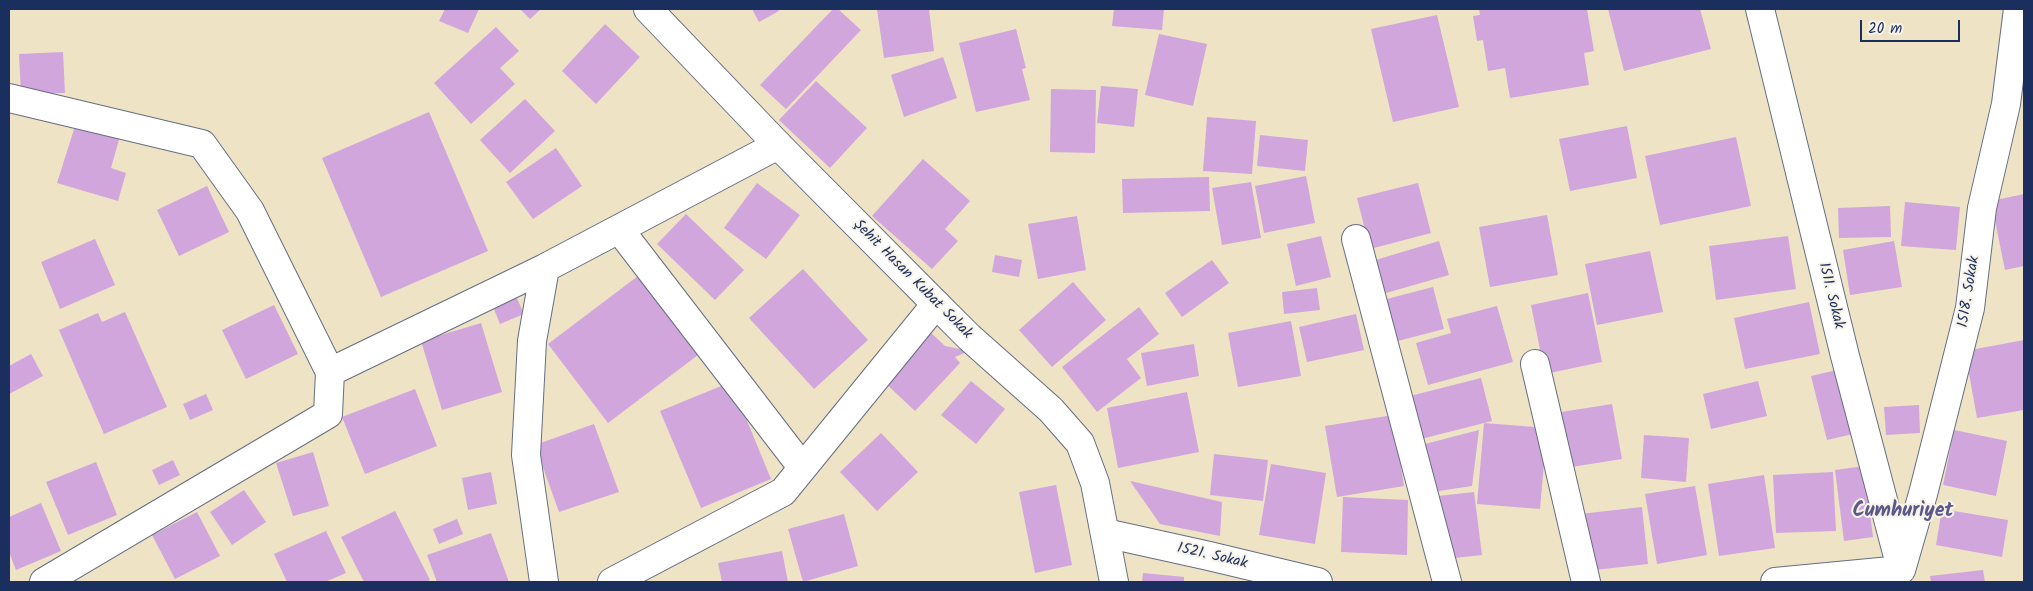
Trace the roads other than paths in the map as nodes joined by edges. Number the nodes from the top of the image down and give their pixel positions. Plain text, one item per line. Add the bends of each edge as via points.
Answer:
1 (648, 9) edge
2 (1760, 9) edge
3 (2018, 9) edge
4 (9, 98) edge
5 (778, 145) junction
6 (619, 229) junction
7 (1356, 239) dead end
8 (545, 268) junction
9 (936, 304) junction
10 (1535, 364) dead end
11 (330, 372) junction
12 (802, 467) junction
13 (1105, 533) junction
14 (1902, 576) edge
15 (44, 582) edge
16 (544, 582) edge
17 (612, 582) edge
18 (1114, 582) edge
19 (1318, 582) edge
20 (1447, 582) edge
21 (1586, 582) edge
22 (1776, 582) edge

1 - 5 street, Şehit Hasan Kubat Sokak
2 - 14 street, 1511. Sokak
3 - 14 street, 1518. Sokak via 2006,104 1982,208 1970,308
4 - 11 street via 202,144 250,211
5 - 6 street
5 - 9 street, Şehit Hasan Kubat Sokak
6 - 8 street
6 - 12 street
7 - 20 street
8 - 11 street
8 - 16 street via 532,341 526,455
9 - 12 street
9 - 13 street, Şehit Hasan Kubat Sokak via 1051,410 1080,443 1095,483
10 - 21 street
11 - 15 street via 328,414
12 - 17 street via 783,492
13 - 18 street, Şehit Hasan Kubat Sokak
13 - 19 street, 1521. Sokak
14 - 22 street

